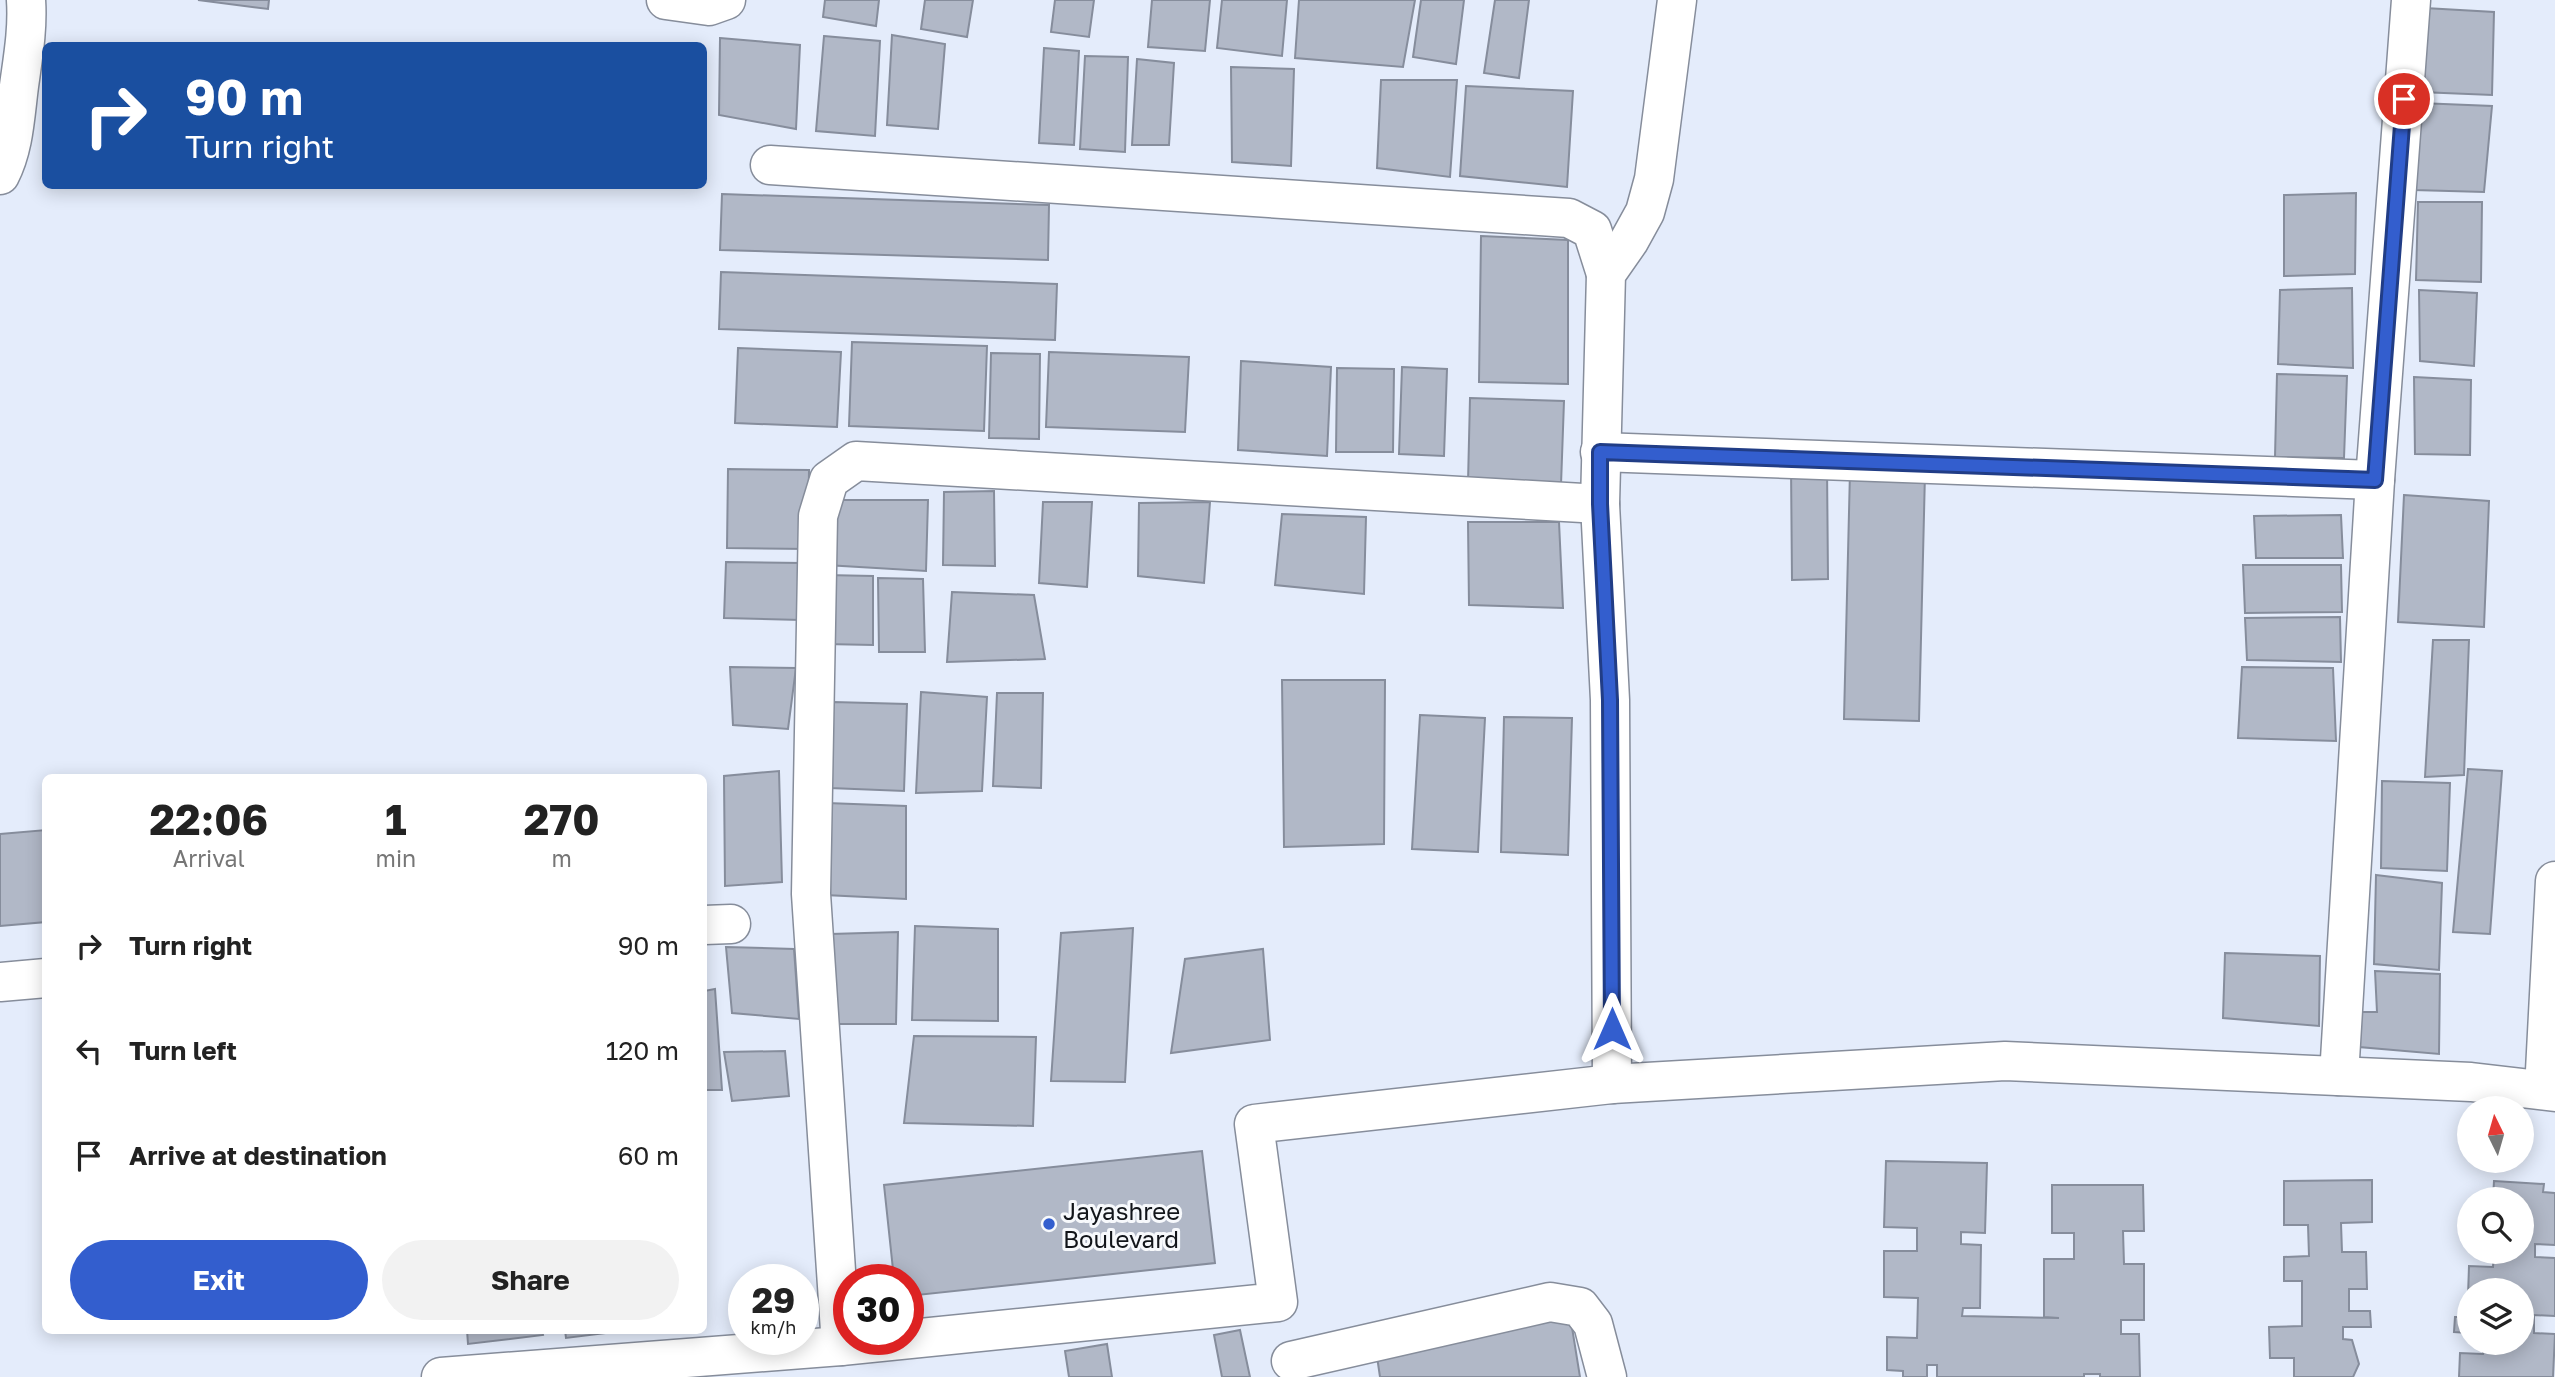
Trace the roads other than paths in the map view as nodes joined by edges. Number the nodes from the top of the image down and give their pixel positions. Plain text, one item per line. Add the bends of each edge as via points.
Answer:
1 (26, 0) edge
2 (666, 0) edge
3 (726, 0) edge
4 (1676, 0) edge
5 (2411, 0) edge
6 (9, 92) edge
7 (770, 165) dead end
8 (0, 175) edge
9 (1606, 274) junction
10 (1600, 452) junction
11 (2375, 480) junction
12 (1600, 504) junction
13 (2555, 881) edge
14 (42, 978) edge
15 (0, 982) edge
16 (2339, 1076) junction
17 (1612, 1084) junction
18 (2549, 1091) edge
19 (836, 1264) edge
20 (1278, 1302) junction
21 (924, 1338) edge
22 (833, 1347) edge
23 (1292, 1369) edge
24 (441, 1377) edge
25 (1607, 1377) edge

1 - 6 street via 27,22
2 - 3 street via 709,6
4 - 9 street via 1654,179 1645,212
5 - 11 street
6 - 8 street via 9,157
7 - 9 street via 1569,218 1592,230
9 - 10 street
10 - 11 street
10 - 12 street
11 - 16 street
12 - 17 street via 1610,700
12 - 19 street via 856,461 830,480 818,516 811,894
13 - 18 street
14 - 15 street
16 - 17 street via 2005,1061
16 - 18 street
17 - 20 street via 1254,1124
20 - 21 street
20 - 23 street
22 - 24 street
23 - 25 street via 1550,1302 1580,1307 1593,1324

